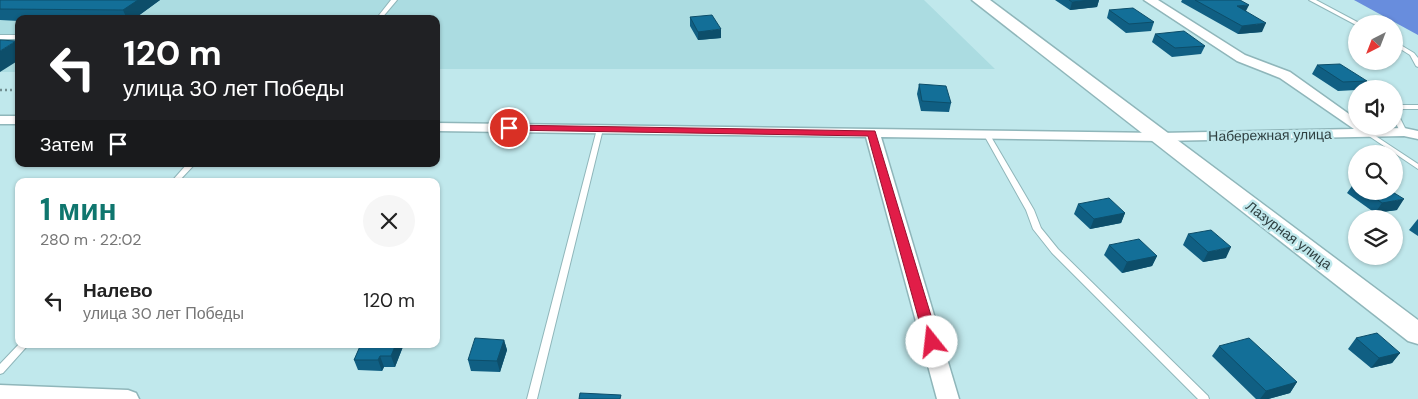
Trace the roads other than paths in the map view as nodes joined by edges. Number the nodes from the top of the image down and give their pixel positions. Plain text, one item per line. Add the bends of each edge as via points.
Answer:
1 (394, 0) edge
2 (980, 0) edge
3 (1150, 0) edge
4 (1312, 0) edge
5 (381, 15) edge
6 (1348, 19) edge
7 (0, 37) edge
8 (15, 37) edge
9 (1403, 48) edge
10 (1418, 64) edge
11 (1418, 107) edge
12 (1348, 119) edge
13 (0, 120) edge
14 (15, 120) edge
15 (440, 127) edge
16 (600, 129) junction
17 (1348, 129) edge
18 (872, 133) junction
19 (1411, 134) edge
20 (988, 135) junction
21 (1371, 135) edge
22 (1160, 137) junction
23 (188, 167) edge
24 (1418, 167) edge
25 (178, 178) edge
26 (1418, 334) edge
27 (20, 348) edge
28 (0, 370) edge
29 (0, 394) edge
30 (128, 399) edge
31 (532, 399) edge
32 (948, 399) edge
33 (1204, 399) edge

1 - 5 lane
2 - 22 street, Лазурная улица
3 - 12 street, Набережная улица via 1241,58 1285,75
4 - 6 lane
7 - 8 lane
9 - 10 lane
11 - 19 lane via 1396,110 1395,114
13 - 14 street
15 - 16 street
16 - 18 street
16 - 31 lane
17 - 22 street, Набережная улица
18 - 20 street
18 - 32 street
20 - 22 street
20 - 33 lane via 1030,210 1037,229 1054,251
21 - 24 lane
22 - 26 street, Лазурная улица
23 - 25 lane
27 - 28 lane
29 - 30 street

